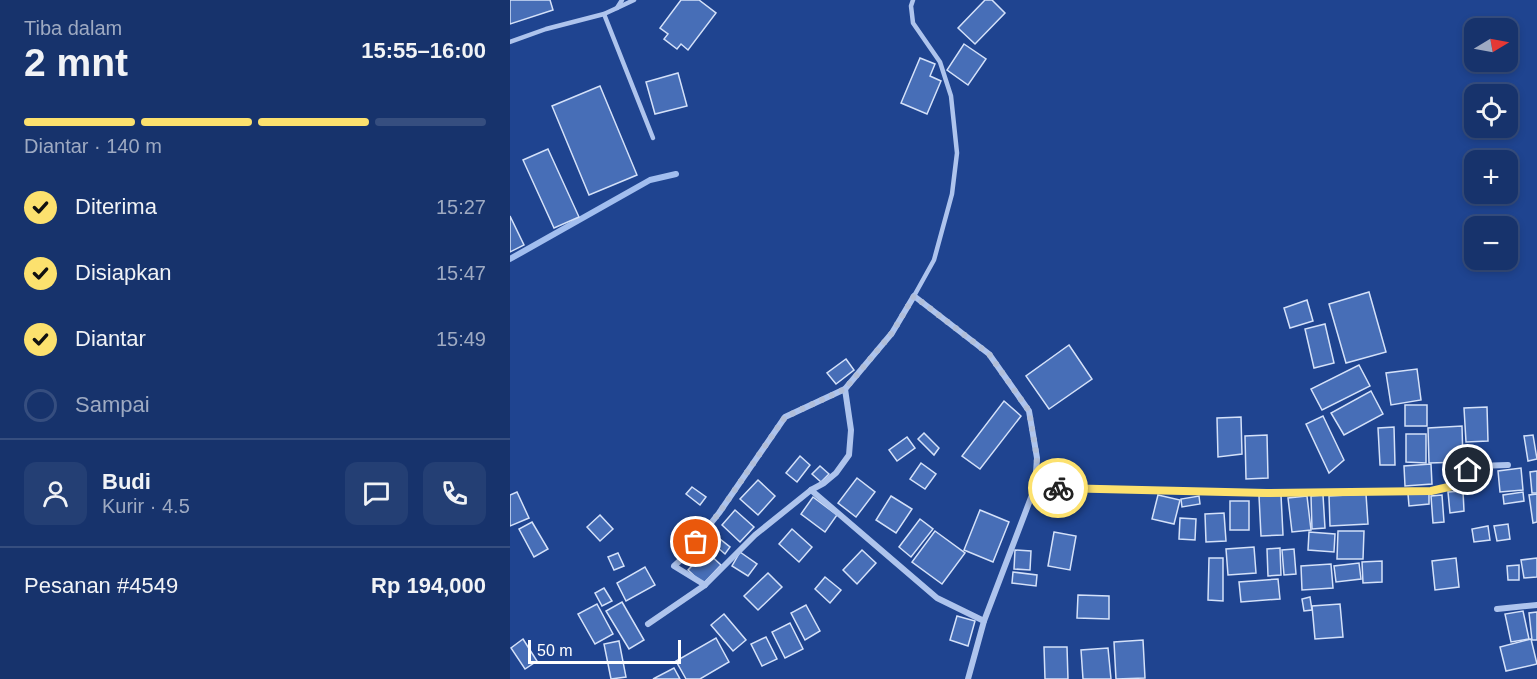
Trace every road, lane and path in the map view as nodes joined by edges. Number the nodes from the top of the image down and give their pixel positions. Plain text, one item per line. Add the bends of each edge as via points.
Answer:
1 (622, 0) edge
2 (634, 0) edge
3 (913, 0) edge
4 (617, 8) junction
5 (604, 14) junction
6 (510, 42) edge
7 (652, 138) dead end
8 (914, 296) junction
9 (845, 389) junction
10 (1508, 465) dead end
11 (1035, 487) junction
12 (811, 490) junction
13 (705, 585) junction
14 (1537, 605) edge
15 (1497, 609) dead end
16 (984, 621) junction
17 (648, 624) dead end
18 (968, 679) edge

1 - 4 lane
2 - 4 lane
3 - 8 lane via 914,24 940,62 951,96 957,153 952,194 934,260
4 - 5 lane
5 - 6 lane
5 - 7 lane
8 - 9 street via 892,333
8 - 11 street via 989,354 1029,411 1037,458
9 - 12 street via 851,430 849,455 836,473
9 - 13 street via 785,417 719,513 674,566
10 - 11 street via 1477,466 1468,470 1457,485 1431,491 1267,493
11 - 16 street
12 - 13 street via 755,535
12 - 16 street via 937,598
13 - 17 street
14 - 15 street
16 - 18 street

